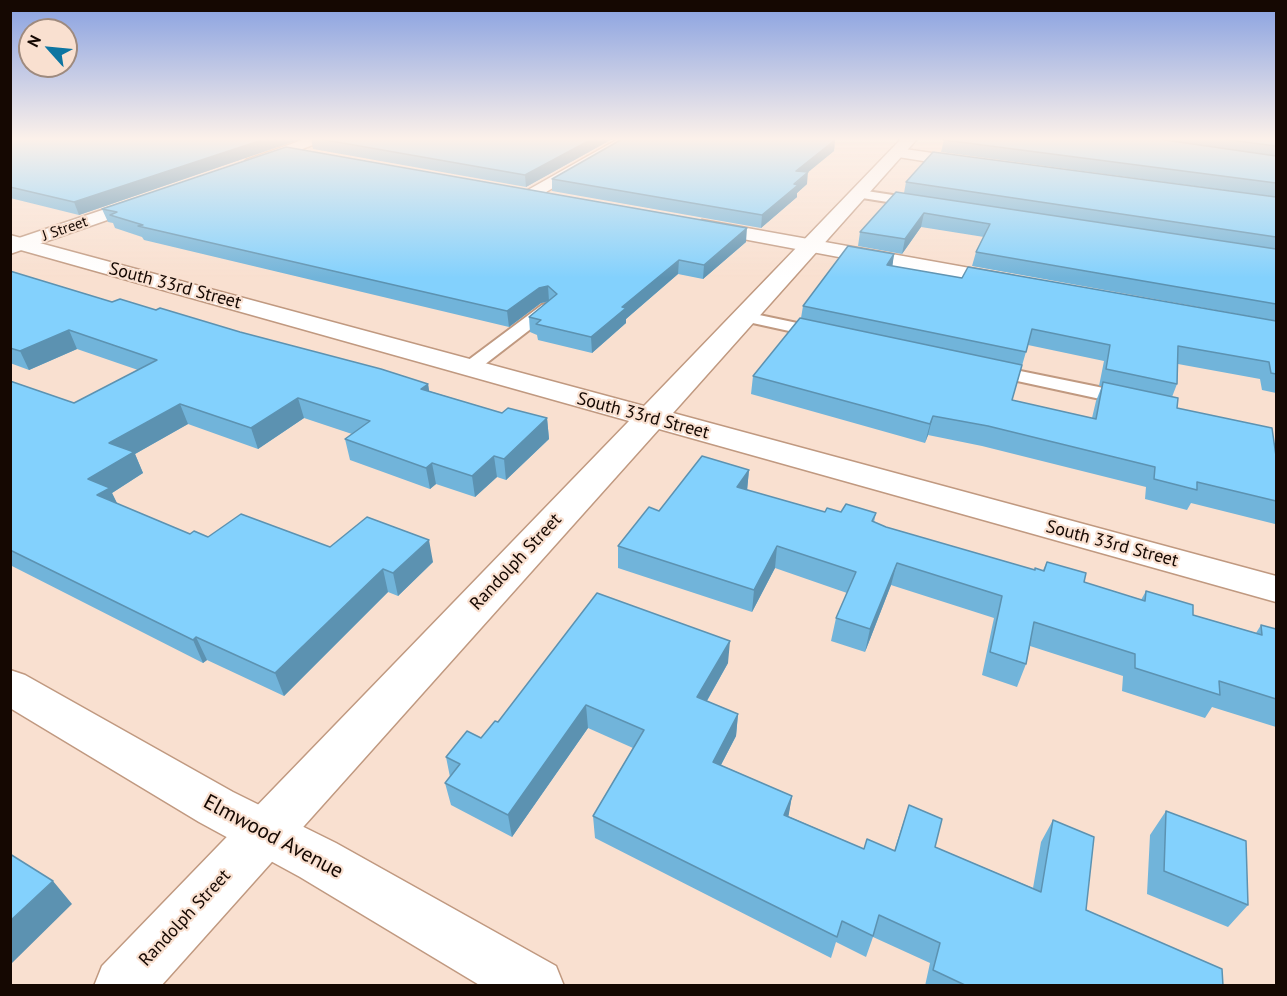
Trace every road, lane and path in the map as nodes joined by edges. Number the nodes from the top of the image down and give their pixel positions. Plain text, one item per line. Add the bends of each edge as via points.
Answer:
1 (527, 184) edge
2 (530, 184) edge
3 (869, 184) edge
4 (518, 190) junction
5 (168, 193) edge
6 (860, 194) junction
7 (551, 199) edge
8 (930, 205) edge
9 (680, 222) edge
10 (14, 244) edge
11 (811, 246) junction
12 (1032, 286) edge
13 (548, 308) edge
14 (745, 317) junction
15 (835, 336) edge
16 (974, 366) edge
17 (469, 368) junction
18 (1149, 404) edge
19 (652, 418) junction
20 (1276, 589) edge
21 (10, 687) edge
22 (265, 832) junction
23 (122, 986) edge
24 (536, 986) edge

1 - 4 main road
2 - 4 main road
3 - 6 main road, Randolph Street
4 - 7 main road
5 - 10 main road, J Street
6 - 8 lane
6 - 11 main road, Randolph Street
9 - 11 main road
10 - 17 main road, South 33rd Street
11 - 12 main road
11 - 14 main road, Randolph Street
13 - 17 lane
14 - 15 lane
14 - 19 main road, Randolph Street
16 - 18 lane
17 - 19 main road, South 33rd Street
19 - 20 main road, South 33rd Street
19 - 22 main road, Randolph Street
21 - 22 main road, Elmwood Avenue
22 - 23 main road, Randolph Street
22 - 24 main road, Elmwood Avenue

